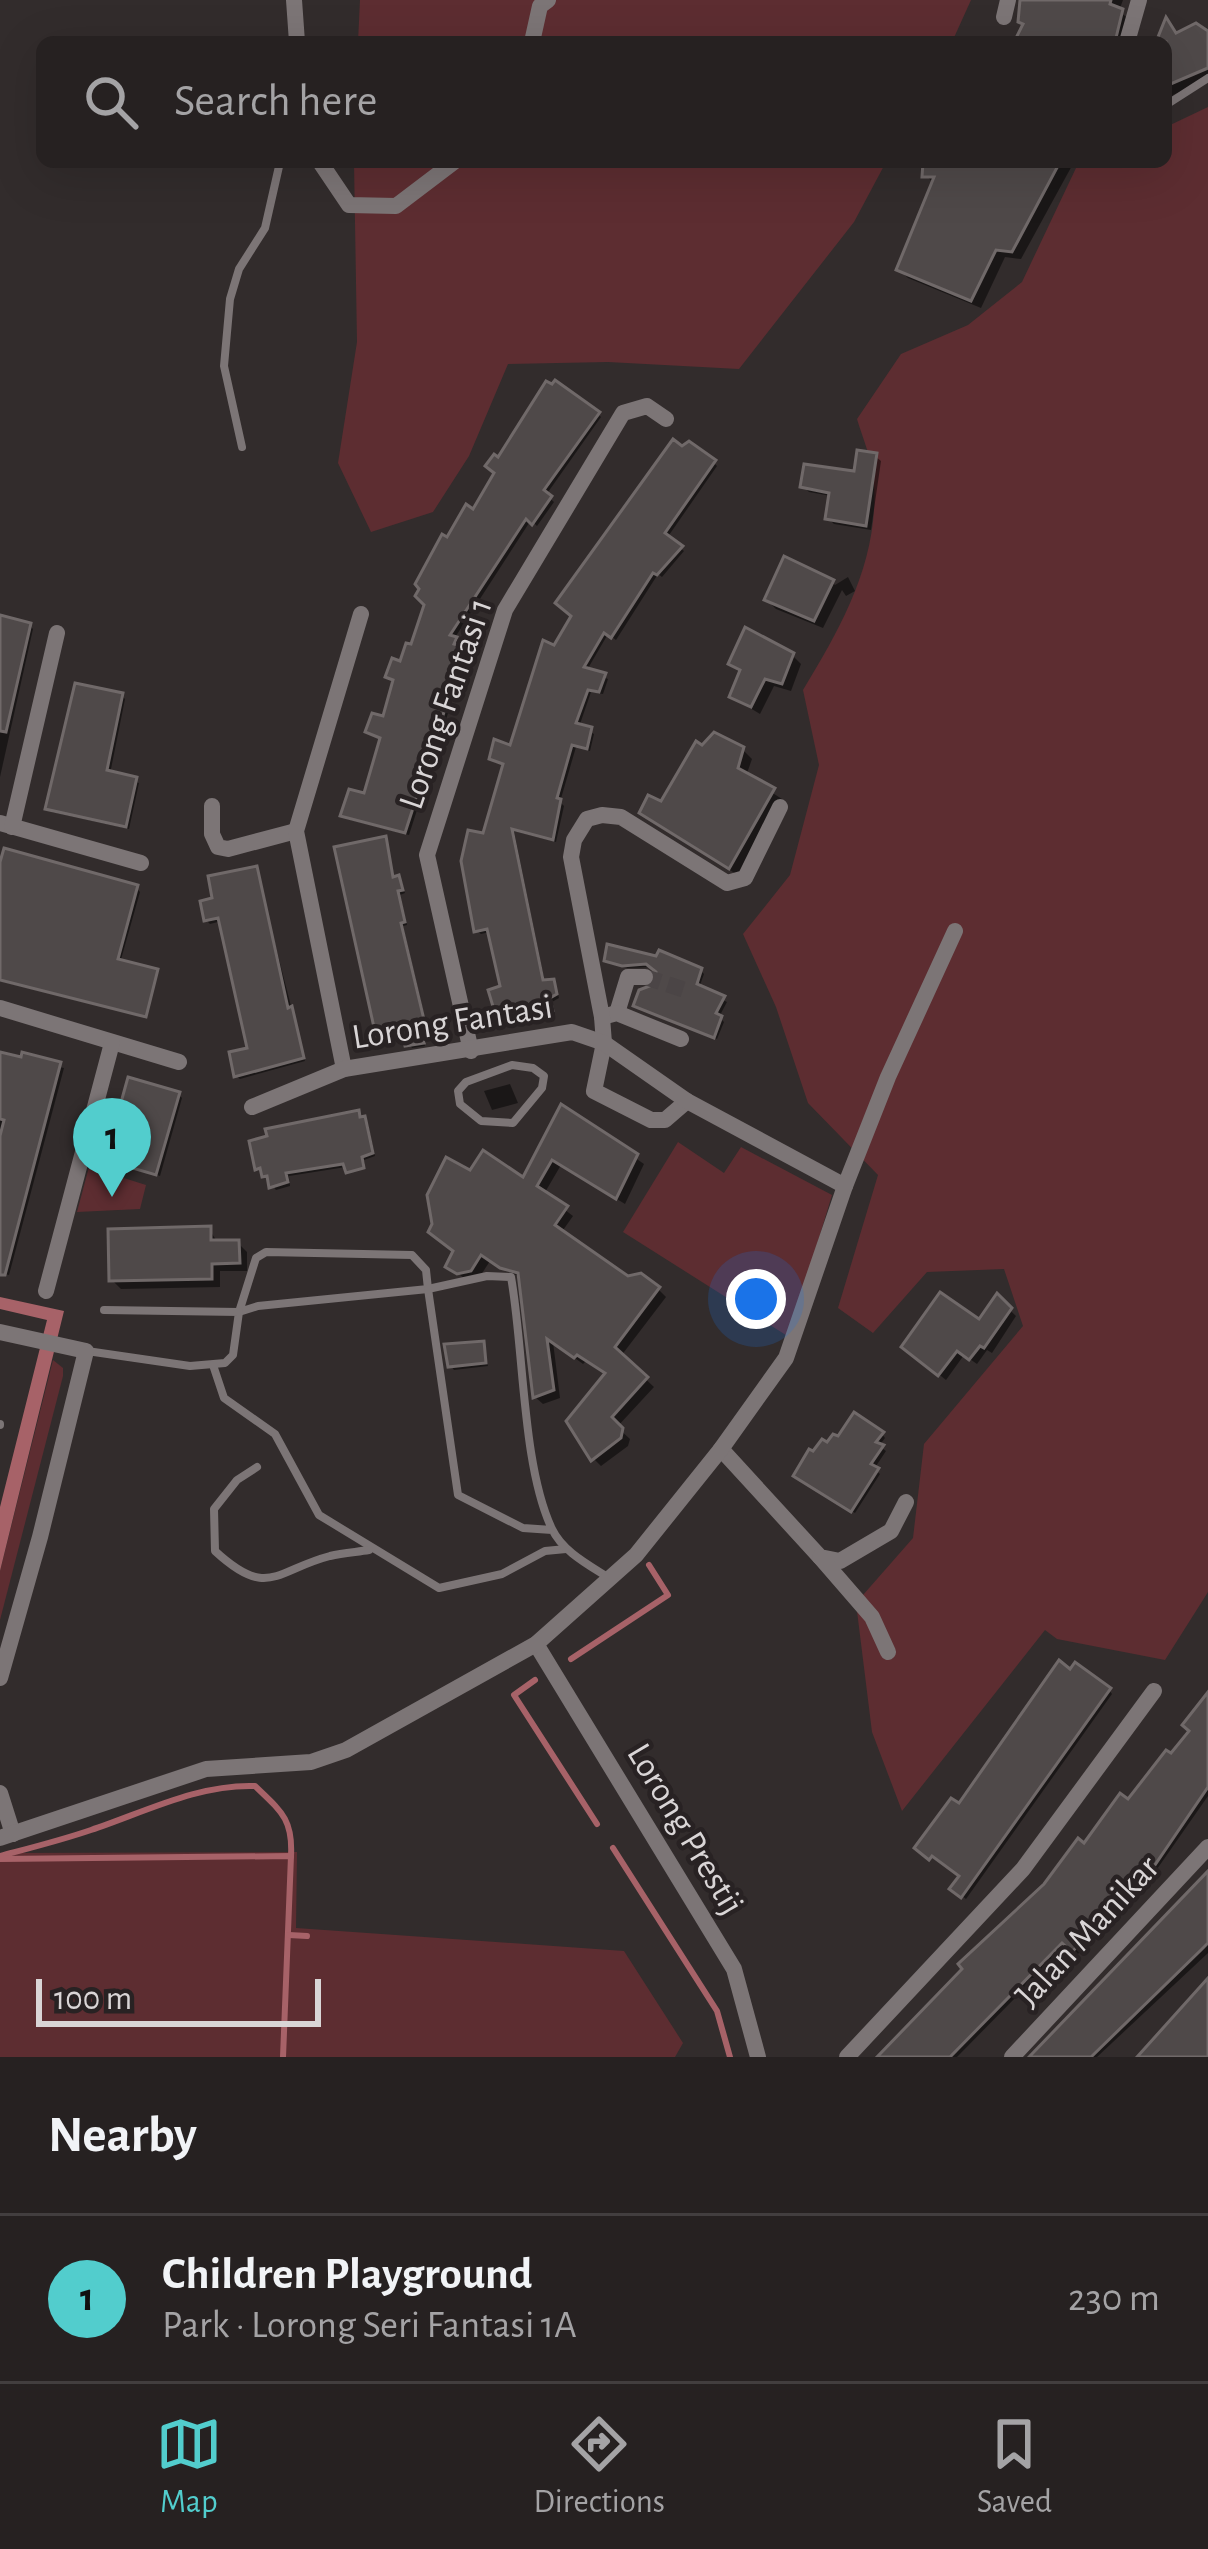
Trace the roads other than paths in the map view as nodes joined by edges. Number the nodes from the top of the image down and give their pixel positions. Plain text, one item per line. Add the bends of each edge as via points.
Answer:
1 (294, 0) edge
2 (548, 0) edge
3 (1139, 0) edge
4 (297, 36) edge
5 (533, 36) edge
6 (1129, 36) edge
7 (1208, 78) edge
8 (1172, 101) edge
9 (279, 168) edge
10 (324, 168) edge
11 (446, 168) edge
12 (666, 418) dead end
13 (242, 447) dead end
14 (361, 614) dead end
15 (57, 633) dead end
16 (212, 806) dead end
17 (781, 807) dead end
18 (6, 825) edge
19 (296, 831) junction
20 (141, 863) dead end
21 (955, 931) dead end
22 (645, 977) dead end
23 (0, 1009) edge
24 (609, 1015) junction
25 (681, 1040) dead end
26 (112, 1043) junction
27 (604, 1043) junction
28 (510, 1044) junction
29 (471, 1051) junction
30 (179, 1062) dead end
31 (512, 1065) junction
32 (344, 1069) junction
33 (687, 1101) junction
34 (252, 1107) dead end
35 (845, 1186) junction
36 (428, 1289) junction
37 (46, 1291) dead end
38 (104, 1310) dead end
39 (238, 1312) junction
40 (0, 1333) edge
41 (86, 1351) junction
42 (213, 1365) junction
43 (721, 1449) junction
44 (257, 1467) dead end
45 (906, 1502) dead end
46 (552, 1530) junction
47 (566, 1549) junction
48 (371, 1550) junction
49 (820, 1557) junction
50 (609, 1578) junction
51 (536, 1644) junction
52 (888, 1652) dead end
53 (0, 1678) edge
54 (1154, 1690) dead end
55 (0, 1793) edge
56 (7, 1836) edge
57 (1208, 1847) edge
58 (758, 2057) edge
59 (847, 2057) edge
60 (1012, 2057) edge

1 - 4 street
2 - 5 street
3 - 6 street
7 - 8 lane
9 - 13 lane via 266,228 230,299 224,366
10 - 11 street via 349,206 396,206
12 - 29 street, Lorong Fantasi 1 via 647,406 623,413 505,610 427,855
14 - 19 street
15 - 18 street
16 - 19 street via 218,848
17 - 24 street via 736,883 621,817 587,819 574,840 572,876
18 - 20 street
19 - 32 street
21 - 35 street
22 - 24 street via 628,977
23 - 26 street
24 - 25 street
24 - 27 street
26 - 30 street
26 - 37 street
27 - 28 street, Lorong Fantasi via 572,1032
27 - 33 street, Lorong Fantasi
27 - 33 street via 594,1090 651,1120 665,1120
28 - 29 street, Lorong Fantasi
28 - 31 lane
29 - 32 street, Lorong Fantasi
31 - 31 lane via 544,1076 513,1123 481,1121 460,1104 466,1082
32 - 34 street, Lorong Fantasi
33 - 35 street, Lorong Fantasi
35 - 43 street via 786,1358
36 - 39 lane
36 - 39 lane via 426,1270 412,1255 266,1252 256,1258
36 - 46 lane via 458,1495 523,1528
36 - 46 lane via 511,1277 535,1463
38 - 39 lane
39 - 42 lane via 233,1354
40 - 41 street
41 - 42 lane
41 - 53 street
42 - 48 lane via 224,1398 275,1434 319,1515
43 - 49 street
43 - 50 street
44 - 48 lane via 214,1509 215,1551 236,1571 273,1580 328,1556
45 - 49 street via 891,1531 841,1561
46 - 47 lane
47 - 48 lane via 439,1588
47 - 50 lane
49 - 52 street via 872,1617
50 - 51 street
51 - 56 street via 346,1750 311,1762 206,1768
51 - 58 street, Lorong Prestij via 734,1969
54 - 59 street via 1023,1868
55 - 56 street
57 - 60 street, Jalan Manikar

